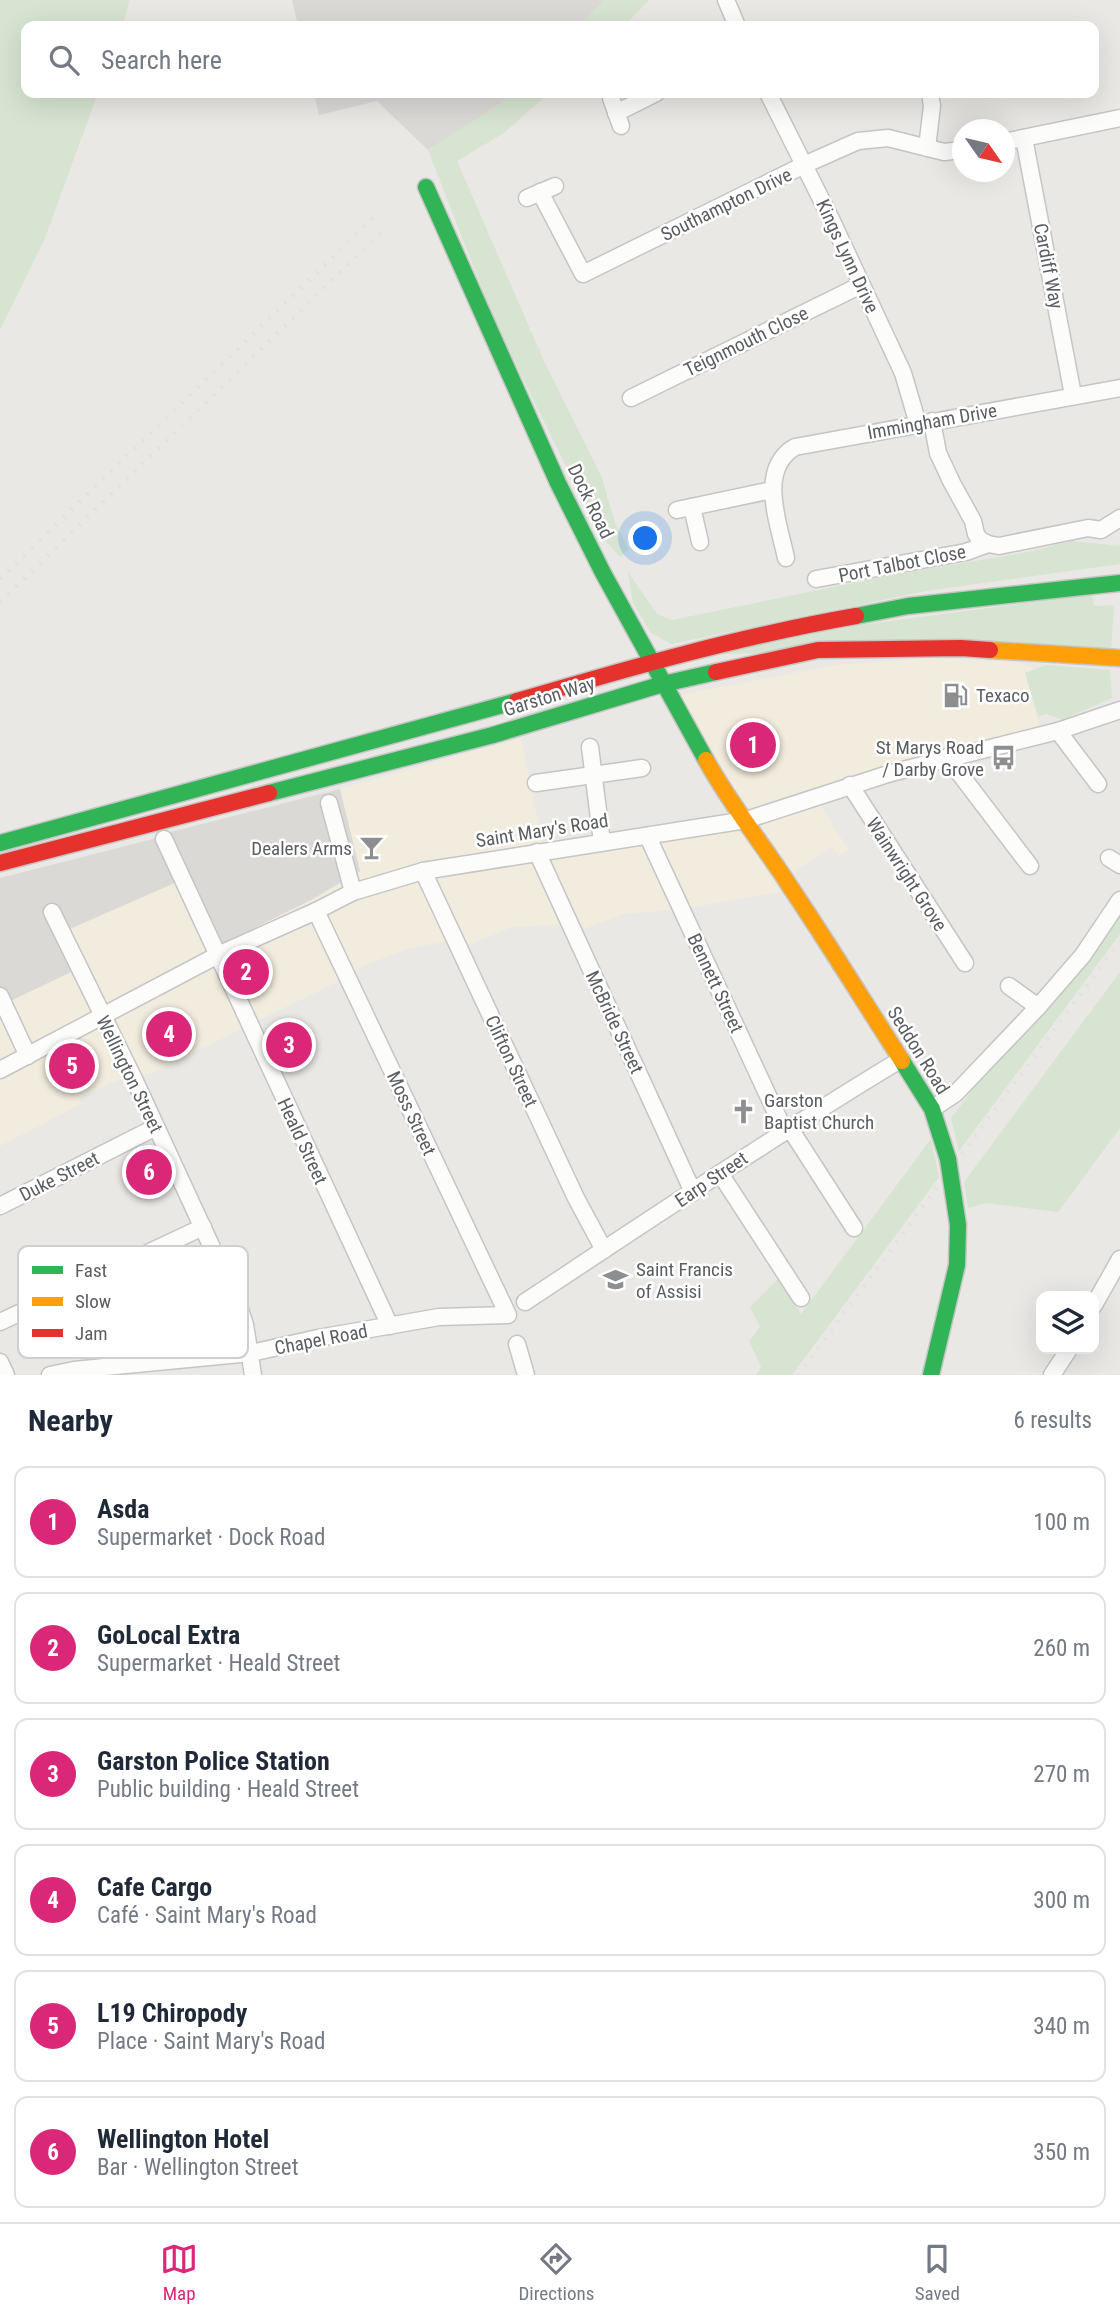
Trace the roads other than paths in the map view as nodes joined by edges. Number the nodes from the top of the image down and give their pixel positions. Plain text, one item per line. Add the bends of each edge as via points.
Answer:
1 (726, 0) edge
2 (735, 21) edge
3 (645, 98) edge
4 (770, 98) edge
5 (931, 98) edge
6 (616, 112) dead end
7 (1120, 118) edge
8 (1024, 138) junction
9 (1015, 140) edge
10 (927, 148) junction
11 (952, 151) edge
12 (804, 165) junction
13 (426, 187) dead end
14 (541, 192) dead end
15 (861, 285) junction
16 (1120, 388) edge
17 (1073, 395) junction
18 (631, 398) dead end
19 (925, 422) junction
20 (772, 490) junction
21 (1120, 518) edge
22 (700, 542) dead end
23 (988, 544) junction
24 (786, 558) dead end
25 (816, 579) dead end
26 (1120, 583) edge
27 (1120, 658) edge
28 (651, 662) junction
29 (663, 684) junction
30 (1120, 710) edge
31 (1058, 731) junction
32 (590, 747) dead end
33 (947, 757) junction
34 (642, 768) dead end
35 (594, 774) junction
36 (536, 783) dead end
37 (1098, 784) dead end
38 (850, 785) junction
39 (329, 803) dead end
40 (746, 820) junction
41 (648, 836) junction
42 (164, 839) dead end
43 (0, 842) edge
44 (602, 842) junction
45 (537, 852) junction
46 (0, 863) edge
47 (1030, 866) dead end
48 (423, 870) junction
49 (353, 892) junction
50 (1120, 900) edge
51 (316, 911) junction
52 (52, 912) dead end
53 (218, 955) junction
54 (965, 963) dead end
55 (1009, 986) dead end
56 (0, 996) edge
57 (1038, 1007) junction
58 (103, 1017) junction
59 (28, 1056) junction
60 (900, 1060) junction
61 (0, 1070) edge
62 (932, 1109) junction
63 (156, 1127) junction
64 (787, 1129) junction
65 (721, 1175) junction
66 (693, 1192) junction
67 (0, 1206) edge
68 (203, 1227) junction
69 (854, 1228) dead end
70 (162, 1246) edge
71 (212, 1246) edge
72 (604, 1250) junction
73 (1120, 1259) edge
74 (1099, 1296) edge
75 (801, 1298) dead end
76 (525, 1302) dead end
77 (18, 1314) edge
78 (508, 1315) joint
79 (0, 1322) edge
80 (390, 1326) junction
81 (248, 1341) edge
82 (517, 1345) dead end
83 (248, 1353) edge
84 (251, 1353) junction
85 (1066, 1354) edge
86 (199, 1358) edge
87 (0, 1362) edge
88 (6, 1375) edge
89 (50, 1375) edge
90 (253, 1375) edge
91 (526, 1375) edge
92 (931, 1375) edge
93 (1052, 1375) edge

1 - 2 street
3 - 6 street
4 - 12 street, Kings Lynn Drive
5 - 10 street
7 - 8 street
8 - 9 street
8 - 17 street, Cardiff Way
10 - 11 street, Southampton Drive
10 - 12 street, Southampton Drive via 888,138 858,141
12 - 14 street, Southampton Drive via 583,274
12 - 15 street, Kings Lynn Drive
13 - 28 main road, Dock Road via 558,483
15 - 18 street, Teignmouth Close
15 - 19 street, Kings Lynn Drive
16 - 17 street, Immingham Drive
17 - 19 street, Immingham Drive
19 - 20 street, Immingham Drive via 794,447 784,453
19 - 23 street, Port Talbot Close via 976,534
20 - 22 street via 685,508
20 - 24 street, Immingham Drive
21 - 23 street, Port Talbot Close via 1104,536 1088,528 999,546
23 - 25 street, Port Talbot Close
26 - 28 main road, Garston Way via 908,606 798,625
27 - 29 main road, Garston Way via 961,648 818,650
28 - 29 main road, Dock Road
28 - 43 main road, Garston Way via 448,722
29 - 40 main road, Dock Road via 724,796
29 - 46 main road, Garston Way via 493,735
30 - 31 street, Saint Mary's Road
31 - 33 street, Saint Mary's Road
31 - 37 street
32 - 35 street
33 - 38 street, Saint Mary's Road
33 - 47 street
34 - 35 street
35 - 36 street
35 - 44 street
38 - 40 street, Saint Mary's Road
38 - 54 street, Wainwright Grove
39 - 49 street
40 - 41 street, Saint Mary's Road
40 - 60 main road, Seddon Road
41 - 44 street, Saint Mary's Road
41 - 64 street, Bennett Street
42 - 53 street, Heald Street
44 - 45 street, Saint Mary's Road
45 - 48 street, Saint Mary's Road
45 - 66 street, McBride Street
48 - 49 street, Saint Mary's Road
48 - 72 street, Clifton Street
49 - 51 street, Saint Mary's Road
50 - 57 street via 1083,955
51 - 53 street, Saint Mary's Road
51 - 78 street, Moss Street
52 - 58 street, Wellington Street
53 - 58 street, Saint Mary's Road
53 - 80 street, Heald Street
55 - 57 street
56 - 59 street
57 - 62 street via 956,1093
58 - 59 street, Saint Mary's Road
58 - 63 street, Wellington Street
59 - 61 street, Saint Mary's Road
60 - 62 main road, Seddon Road
60 - 64 street, Earp Street
62 - 92 main road, Seddon Road, bridge via 948,1159 958,1225 957,1265
63 - 67 street, Duke Street
63 - 68 street, Wellington Street
64 - 65 street, Earp Street
64 - 69 street, Bennett Street
65 - 66 street, Earp Street
65 - 75 street
66 - 72 street, Earp Street
68 - 70 street
68 - 71 street, Wellington Street
72 - 76 street, Earp Street
73 - 74 street
77 - 79 street
78 - 80 street, Chapel Road via 439,1317
80 - 84 street, Chapel Road
81 - 84 street, Wellington Street
82 - 91 street
83 - 84 street, Chapel Road
84 - 90 street, Wellington Street
85 - 93 street
86 - 89 street, Chapel Road
87 - 88 street

